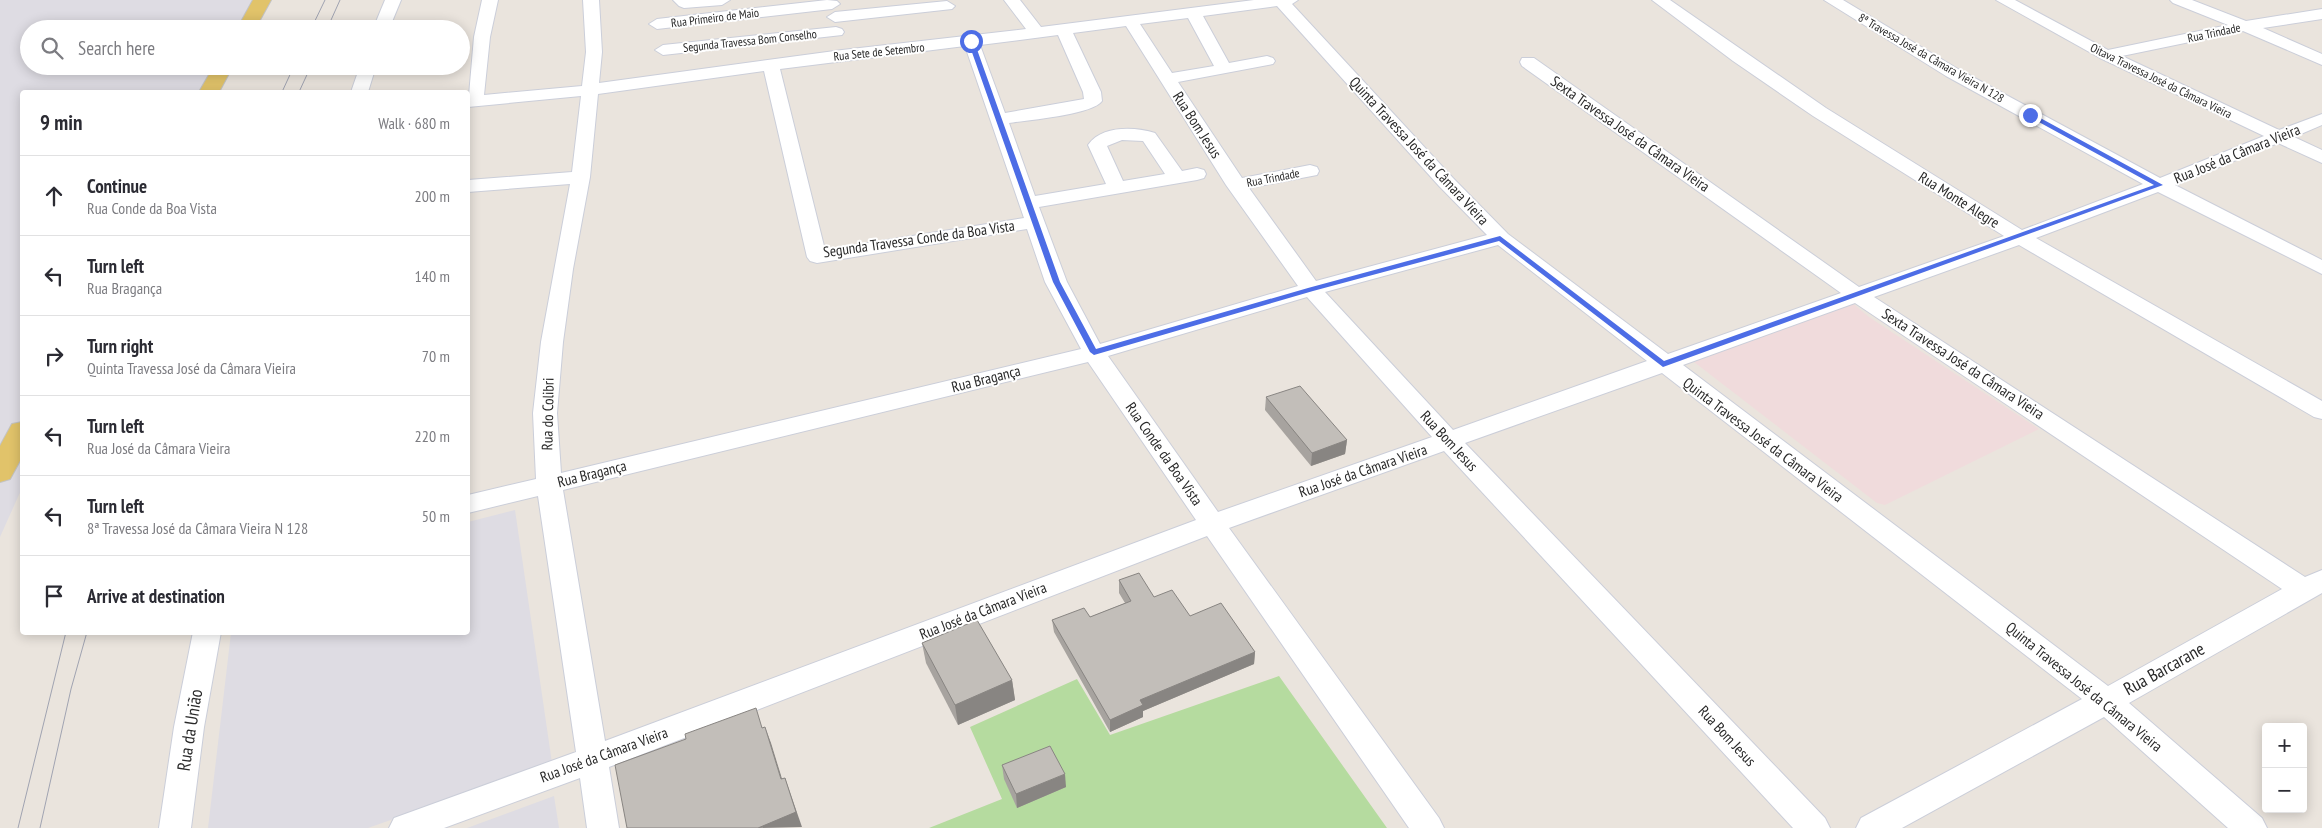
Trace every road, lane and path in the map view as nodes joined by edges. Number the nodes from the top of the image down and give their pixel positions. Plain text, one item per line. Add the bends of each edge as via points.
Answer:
1 (262, 0) edge
2 (393, 0) edge
3 (490, 0) edge
4 (591, 0) edge
5 (724, 0) edge
6 (1012, 0) edge
7 (1660, 0) edge
8 (1832, 0) edge
9 (2004, 0) edge
10 (2178, 0) edge
11 (1285, 1) edge
12 (686, 2) edge
13 (947, 6) dead end
14 (1193, 12) junction
15 (833, 13) edge
16 (2322, 14) edge
17 (1129, 19) junction
18 (251, 20) edge
19 (385, 20) edge
20 (657, 24) dead end
21 (2245, 26) junction
22 (1063, 28) junction
23 (1036, 32) junction
24 (971, 41) junction
25 (663, 50) dead end
26 (2106, 55) junction
27 (842, 56) junction
28 (2322, 60) edge
29 (1267, 61) dead end
30 (1528, 62) dead end
31 (771, 65) junction
32 (1224, 69) junction
33 (219, 75) edge
34 (365, 75) edge
35 (1167, 79) junction
36 (210, 90) edge
37 (361, 90) edge
38 (589, 90) junction
39 (471, 102) edge
40 (998, 119) junction
41 (2322, 119) edge
42 (2278, 137) junction
43 (2322, 156) edge
44 (1310, 171) dead end
45 (1197, 174) dead end
46 (582, 176) junction
47 (1177, 177) junction
48 (1236, 185) junction
49 (2159, 185) junction
50 (470, 186) edge
51 (1117, 188) junction
52 (1028, 203) junction
53 (1035, 222) junction
54 (1500, 238) junction
55 (2018, 238) junction
56 (2322, 268) edge
57 (1311, 290) junction
58 (1857, 295) junction
59 (1094, 352) junction
60 (1663, 364) junction
61 (2322, 411) edge
62 (20, 435) edge
63 (1449, 441) junction
64 (0, 472) edge
65 (549, 484) junction
66 (470, 504) edge
67 (1212, 524) junction
68 (2313, 585) edge
69 (206, 635) edge
70 (2106, 701) junction
71 (591, 760) junction
72 (175, 828) edge
73 (405, 828) edge
74 (603, 828) edge
75 (1428, 828) edge
76 (1814, 828) edge
77 (1872, 828) edge
78 (2251, 828) edge

1 - 18 main road
2 - 19 street
3 - 39 street via 483,22 481,57
4 - 38 street, Rua do Colibri via 594,35
5 - 12 street
6 - 23 street
7 - 55 street, Rua Monte Alegre via 1740,60
8 - 49 street, 8ª Travessa José da Câmara Vieira N 128 via 1922,55
9 - 26 street, Oitava Travessa José da Câmara Vieira
10 - 21 street
11 - 14 street, Rua Sete de Setembro
11 - 54 street, Quinta Travessa José da Câmara Vieira
13 - 15 street
14 - 17 street, Rua Sete de Setembro
14 - 32 street
15 - 20 street, Rua Primeiro de Maio
15 - 25 street, Segunda Travessa Bom Conselho
15 - 27 street
16 - 21 street, Rua Trindade
17 - 22 street, Rua Sete de Setembro
17 - 35 street, Rua Bom Jesus
21 - 26 street, Rua Trindade
21 - 28 street
22 - 23 street, Rua Sete de Setembro
22 - 40 street via 1093,101 1086,105
23 - 24 street, Rua Sete de Setembro
24 - 27 street, Rua Sete de Setembro
24 - 40 street, Rua Conde da Boa Vista
26 - 42 street, Oitava Travessa José da Câmara Vieira
27 - 31 street, Rua Sete de Setembro
29 - 32 street
30 - 58 street, Sexta Travessa José da Câmara Vieira
31 - 38 street, Rua Sete de Setembro
31 - 53 street, Segunda Travessa Conde da Boa Vista via 817,257
32 - 35 street
33 - 36 main road
34 - 37 street
35 - 48 street, Rua Bom Jesus
38 - 39 street, Rua Sete de Setembro
38 - 46 street, Rua do Colibri
40 - 52 street, Rua Conde da Boa Vista
41 - 42 street, Rua José da Câmara Vieira
42 - 43 street, Oitava Travessa José da Câmara Vieira
42 - 49 street, Rua José da Câmara Vieira
44 - 48 street, Rua Trindade
45 - 47 street
46 - 50 street
46 - 65 street, Rua do Colibri via 552,342 546,412
47 - 51 street
47 - 51 street via 1149,137 1138,134 1106,139 1097,145
48 - 57 street, Rua Bom Jesus
49 - 55 street, Rua José da Câmara Vieira
49 - 56 street, 8ª Travessa José da Câmara Vieira N 128
51 - 52 street
52 - 53 street, Rua Conde da Boa Vista
53 - 59 street, Rua Conde da Boa Vista via 1056,282
54 - 57 street, Rua Bragança
54 - 60 street, Quinta Travessa José da Câmara Vieira
55 - 58 street, Rua José da Câmara Vieira
55 - 61 street, Rua Monte Alegre
57 - 59 street, Rua Bragança
57 - 63 street, Rua Bom Jesus
58 - 60 street, Rua José da Câmara Vieira
58 - 68 street, Sexta Travessa José da Câmara Vieira
59 - 65 street, Rua Bragança
59 - 67 street, Rua Conde da Boa Vista
60 - 63 street, Rua José da Câmara Vieira
60 - 70 street, Quinta Travessa José da Câmara Vieira
62 - 64 main road
63 - 67 street, Rua José da Câmara Vieira
63 - 76 street, Rua Bom Jesus
65 - 66 street, Rua Bragança
65 - 71 street, Rua do Colibri
67 - 71 street, Rua José da Câmara Vieira
67 - 75 street, Rua Conde da Boa Vista
68 - 70 street, Rua Barcarane
69 - 72 street, Rua da União
70 - 77 street, Rua Barcarane
70 - 78 street, Quinta Travessa José da Câmara Vieira
71 - 73 street, Rua José da Câmara Vieira
71 - 74 street, Rua do Colibri

